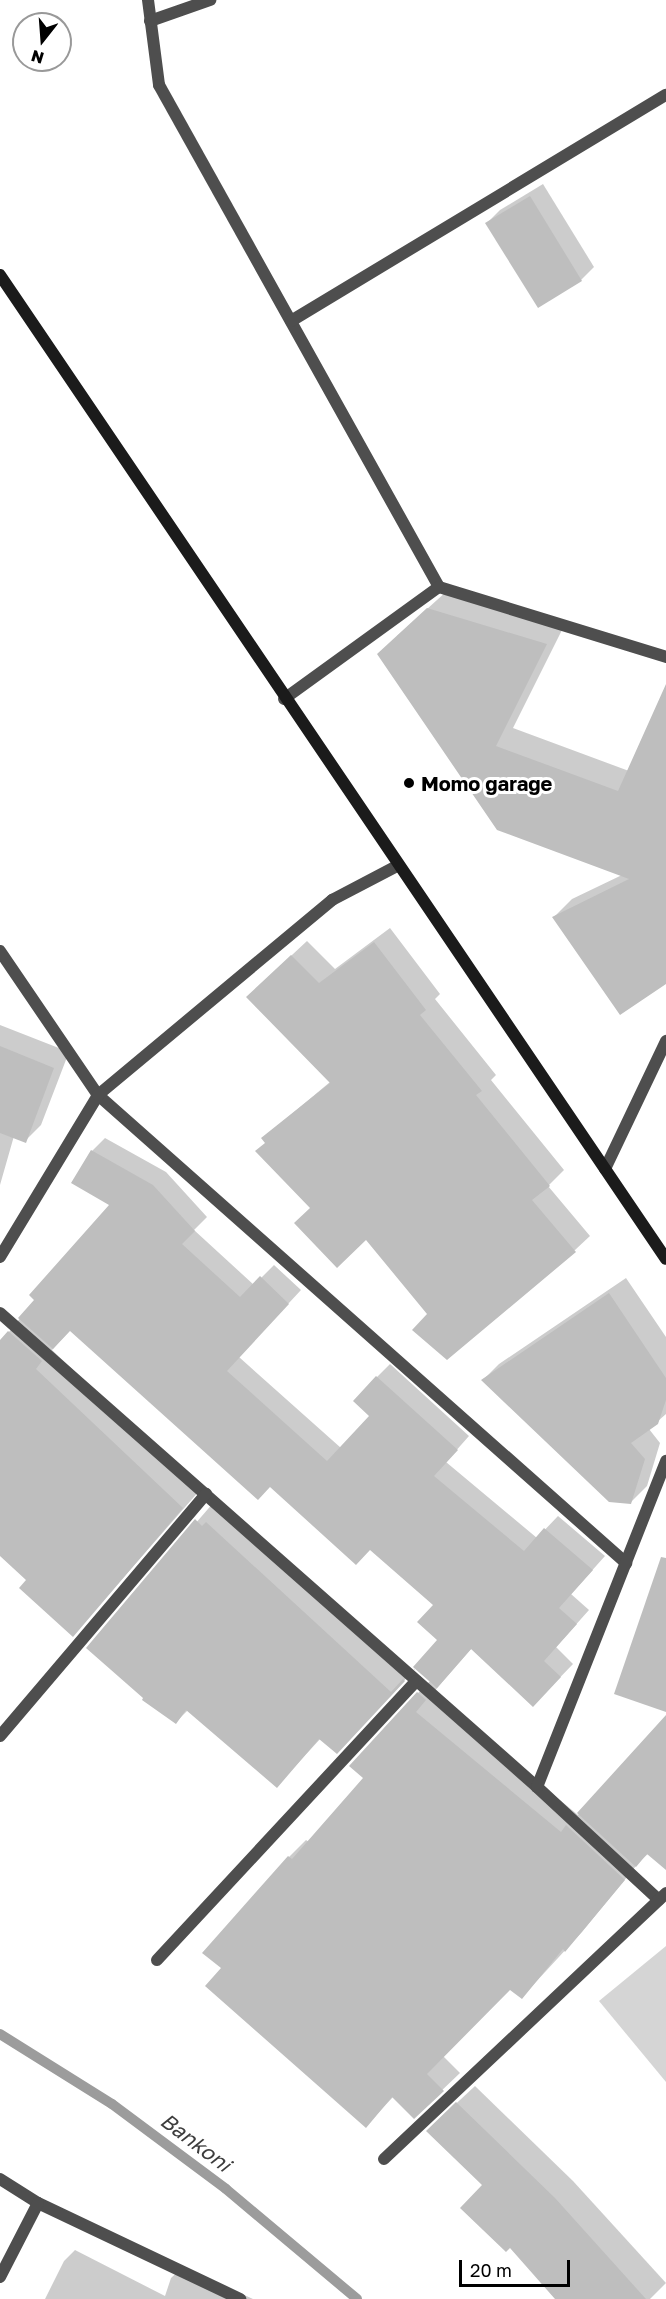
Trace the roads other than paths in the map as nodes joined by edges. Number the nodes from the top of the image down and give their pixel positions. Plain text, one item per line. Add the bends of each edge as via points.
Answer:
1 (148, 0) edge
2 (210, 0) edge
3 (150, 21) junction
4 (666, 95) edge
5 (1, 282) edge
6 (291, 321) junction
7 (439, 587) junction
8 (666, 657) edge
9 (284, 699) junction
10 (397, 866) junction
11 (0, 951) edge
12 (666, 1041) edge
13 (98, 1095) junction
14 (605, 1169) junction
15 (0, 1257) edge
16 (666, 1259) edge
17 (0, 1313) edge
18 (666, 1461) edge
19 (206, 1494) junction
20 (626, 1563) junction
21 (416, 1681) junction
22 (0, 1736) edge
23 (537, 1787) junction
24 (662, 1896) edge
25 (157, 1960) dead end
26 (384, 2159) dead end
27 (0, 2179) edge
28 (38, 2203) junction
29 (0, 2277) edge
30 (240, 2299) edge

1 - 3 street
2 - 3 street
3 - 6 street via 159,85
4 - 6 street
5 - 9 street
6 - 7 street
7 - 8 street
7 - 9 street
9 - 10 street
10 - 13 street via 332,900
10 - 14 street
11 - 13 street
12 - 14 street
13 - 15 street
13 - 20 street
14 - 16 street
17 - 19 street
18 - 20 street
19 - 21 street
19 - 22 street
20 - 23 street
21 - 23 street
21 - 25 street
23 - 24 street
24 - 26 street
27 - 28 street
28 - 29 street
28 - 30 street

